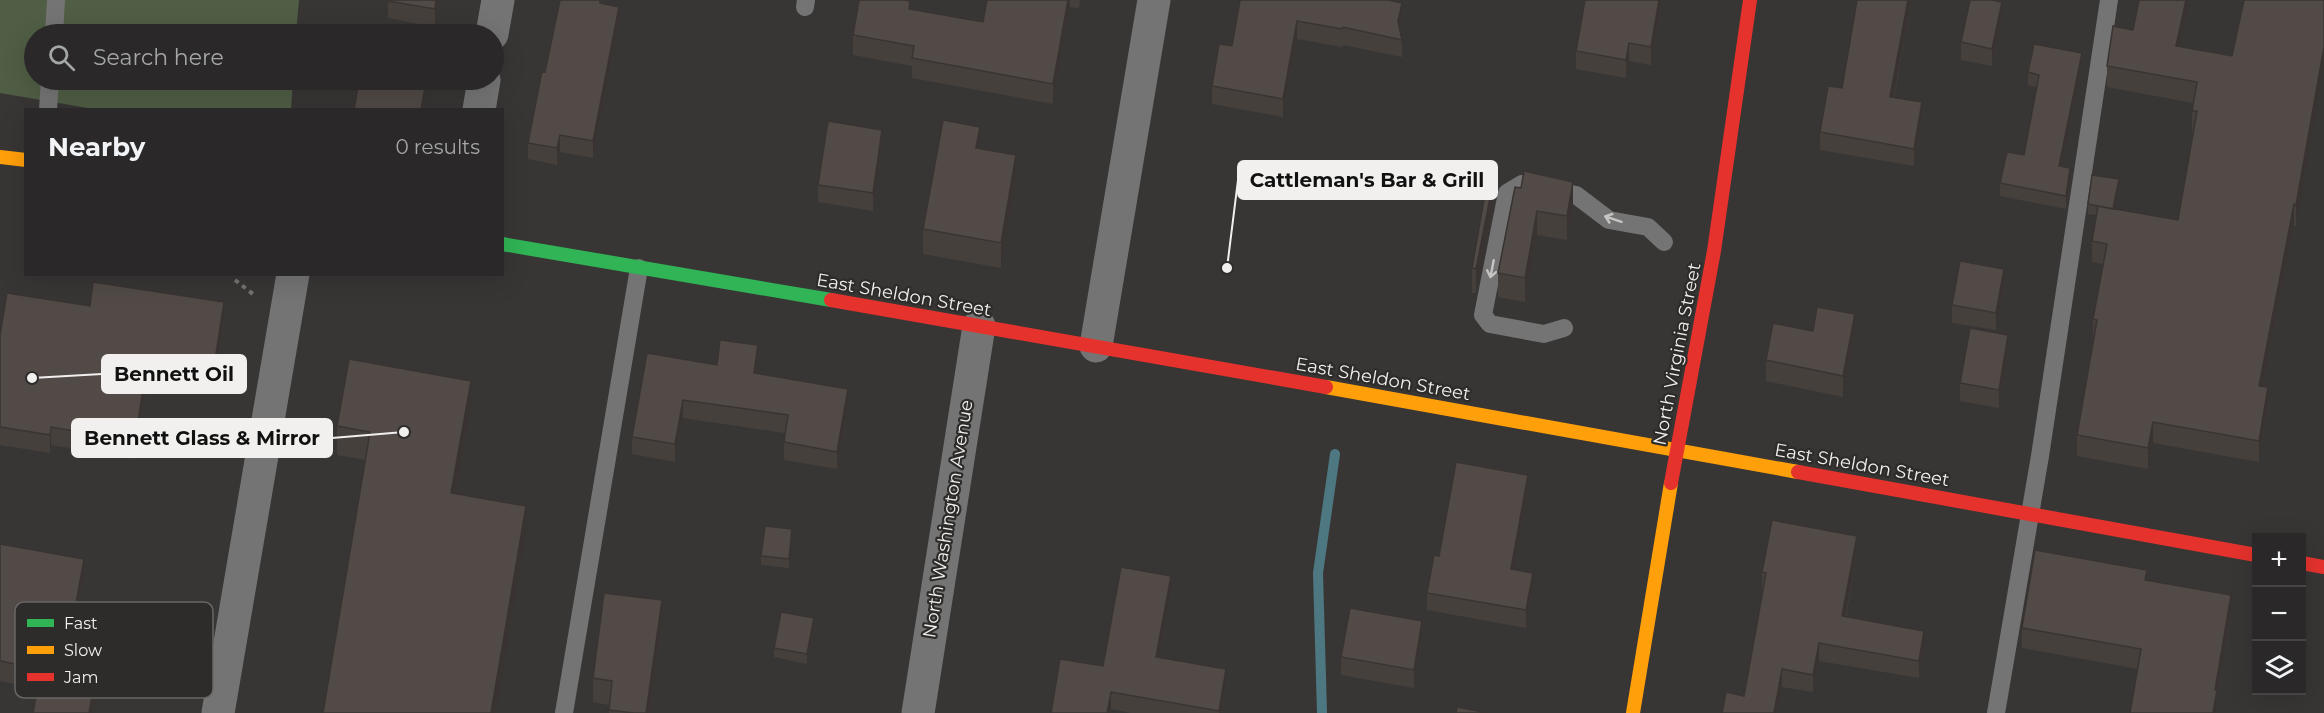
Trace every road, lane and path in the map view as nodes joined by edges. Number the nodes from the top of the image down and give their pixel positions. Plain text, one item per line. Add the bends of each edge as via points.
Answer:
1 (56, 0) edge
2 (498, 0) edge
3 (1154, 0) edge
4 (1750, 0) edge
5 (2109, 0) edge
6 (55, 24) edge
7 (494, 24) edge
8 (49, 90) edge
9 (482, 90) edge
10 (48, 108) edge
11 (479, 108) edge
12 (0, 156) edge
13 (24, 160) edge
14 (1665, 242) dead end
15 (504, 244) edge
16 (639, 268) junction
17 (293, 276) edge
18 (235, 280) dead end
19 (254, 302) dead end
20 (979, 326) junction
21 (1564, 328) dead end
22 (1096, 346) junction
23 (1677, 450) junction
24 (2030, 514) junction
25 (2252, 554) edge
26 (2306, 564) edge
27 (2324, 567) edge
28 (218, 713) edge
29 (564, 713) edge
30 (918, 713) edge
31 (1633, 713) edge
32 (1996, 713) edge

1 - 6 lane
2 - 7 street
3 - 22 street
4 - 23 main road, North Virginia Street via 1714,251
5 - 24 lane
8 - 10 lane
9 - 11 street
12 - 13 main road
14 -> 21 lane via 1648,227 1608,220 1576,195 1522,184 1507,193 1484,315 1490,324 1544,334
15 - 16 main road, East Sheldon Street
16 - 20 main road, East Sheldon Street
16 - 29 lane
17 - 28 street
18 - 19 path via 253,293
20 - 22 main road, East Sheldon Street
20 - 30 street, North Washington Avenue
22 - 23 main road, East Sheldon Street
23 - 24 main road, East Sheldon Street
23 - 31 main road, North Virginia Street
24 - 25 main road, East Sheldon Street
24 - 32 lane
26 - 27 main road

